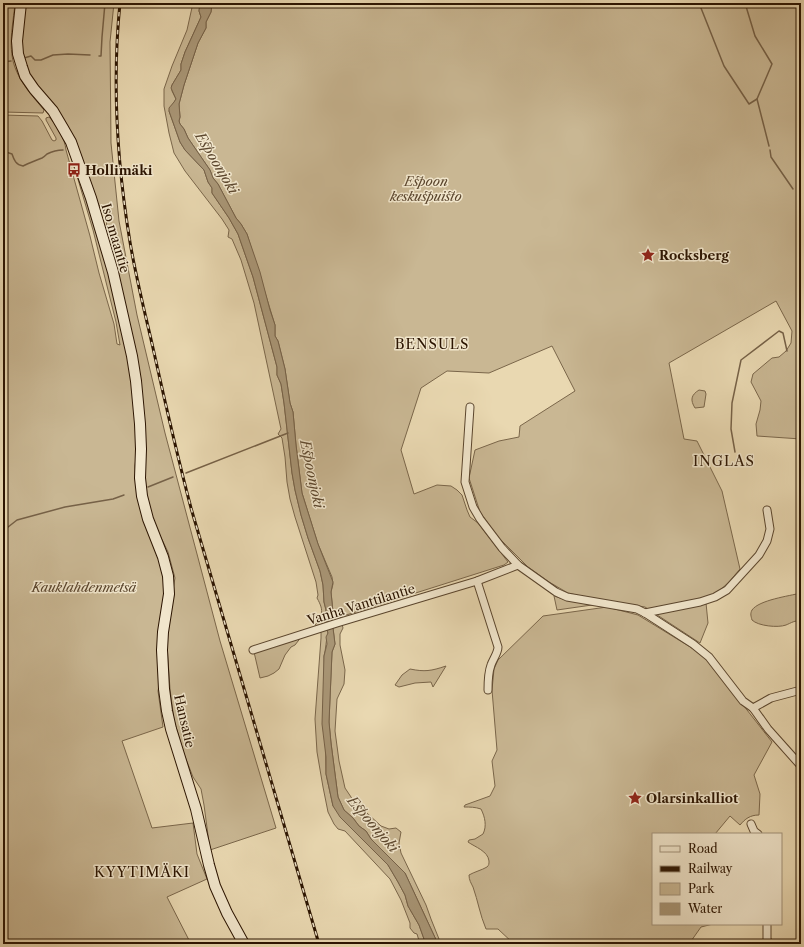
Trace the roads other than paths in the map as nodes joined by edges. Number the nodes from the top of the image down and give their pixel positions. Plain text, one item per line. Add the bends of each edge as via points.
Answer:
1 (21, 3) edge
2 (470, 407) dead end
3 (142, 496) joint
4 (767, 510) dead end
5 (518, 565) junction
6 (477, 581) junction
7 (645, 613) junction
8 (253, 650) dead end
9 (488, 690) dead end
10 (801, 690) edge
11 (752, 708) junction
12 (801, 766) edge
13 (751, 824) dead end
14 (757, 833) edge
15 (767, 925) edge
16 (244, 944) edge
17 (769, 944) edge

1 - 3 main road, Iso maantie via 17,41 25,76 53,111 70,142 91,198 112,272 136,382
2 - 5 street via 465,482 468,496 480,519
3 - 16 main road, Hansatie via 168,576 169,594 162,650 164,689 170,723 211,872 226,913
4 - 7 street via 770,529 767,541 759,555 727,590 715,598
5 - 6 street, Vanha Vanttilantie
5 - 7 street via 567,597
6 - 8 street, Vanha Vanttilantie
6 - 9 street via 498,647 489,671
7 - 11 street via 709,657 743,701
10 - 11 street via 771,698
11 - 12 street
13 - 14 street
15 - 17 street

